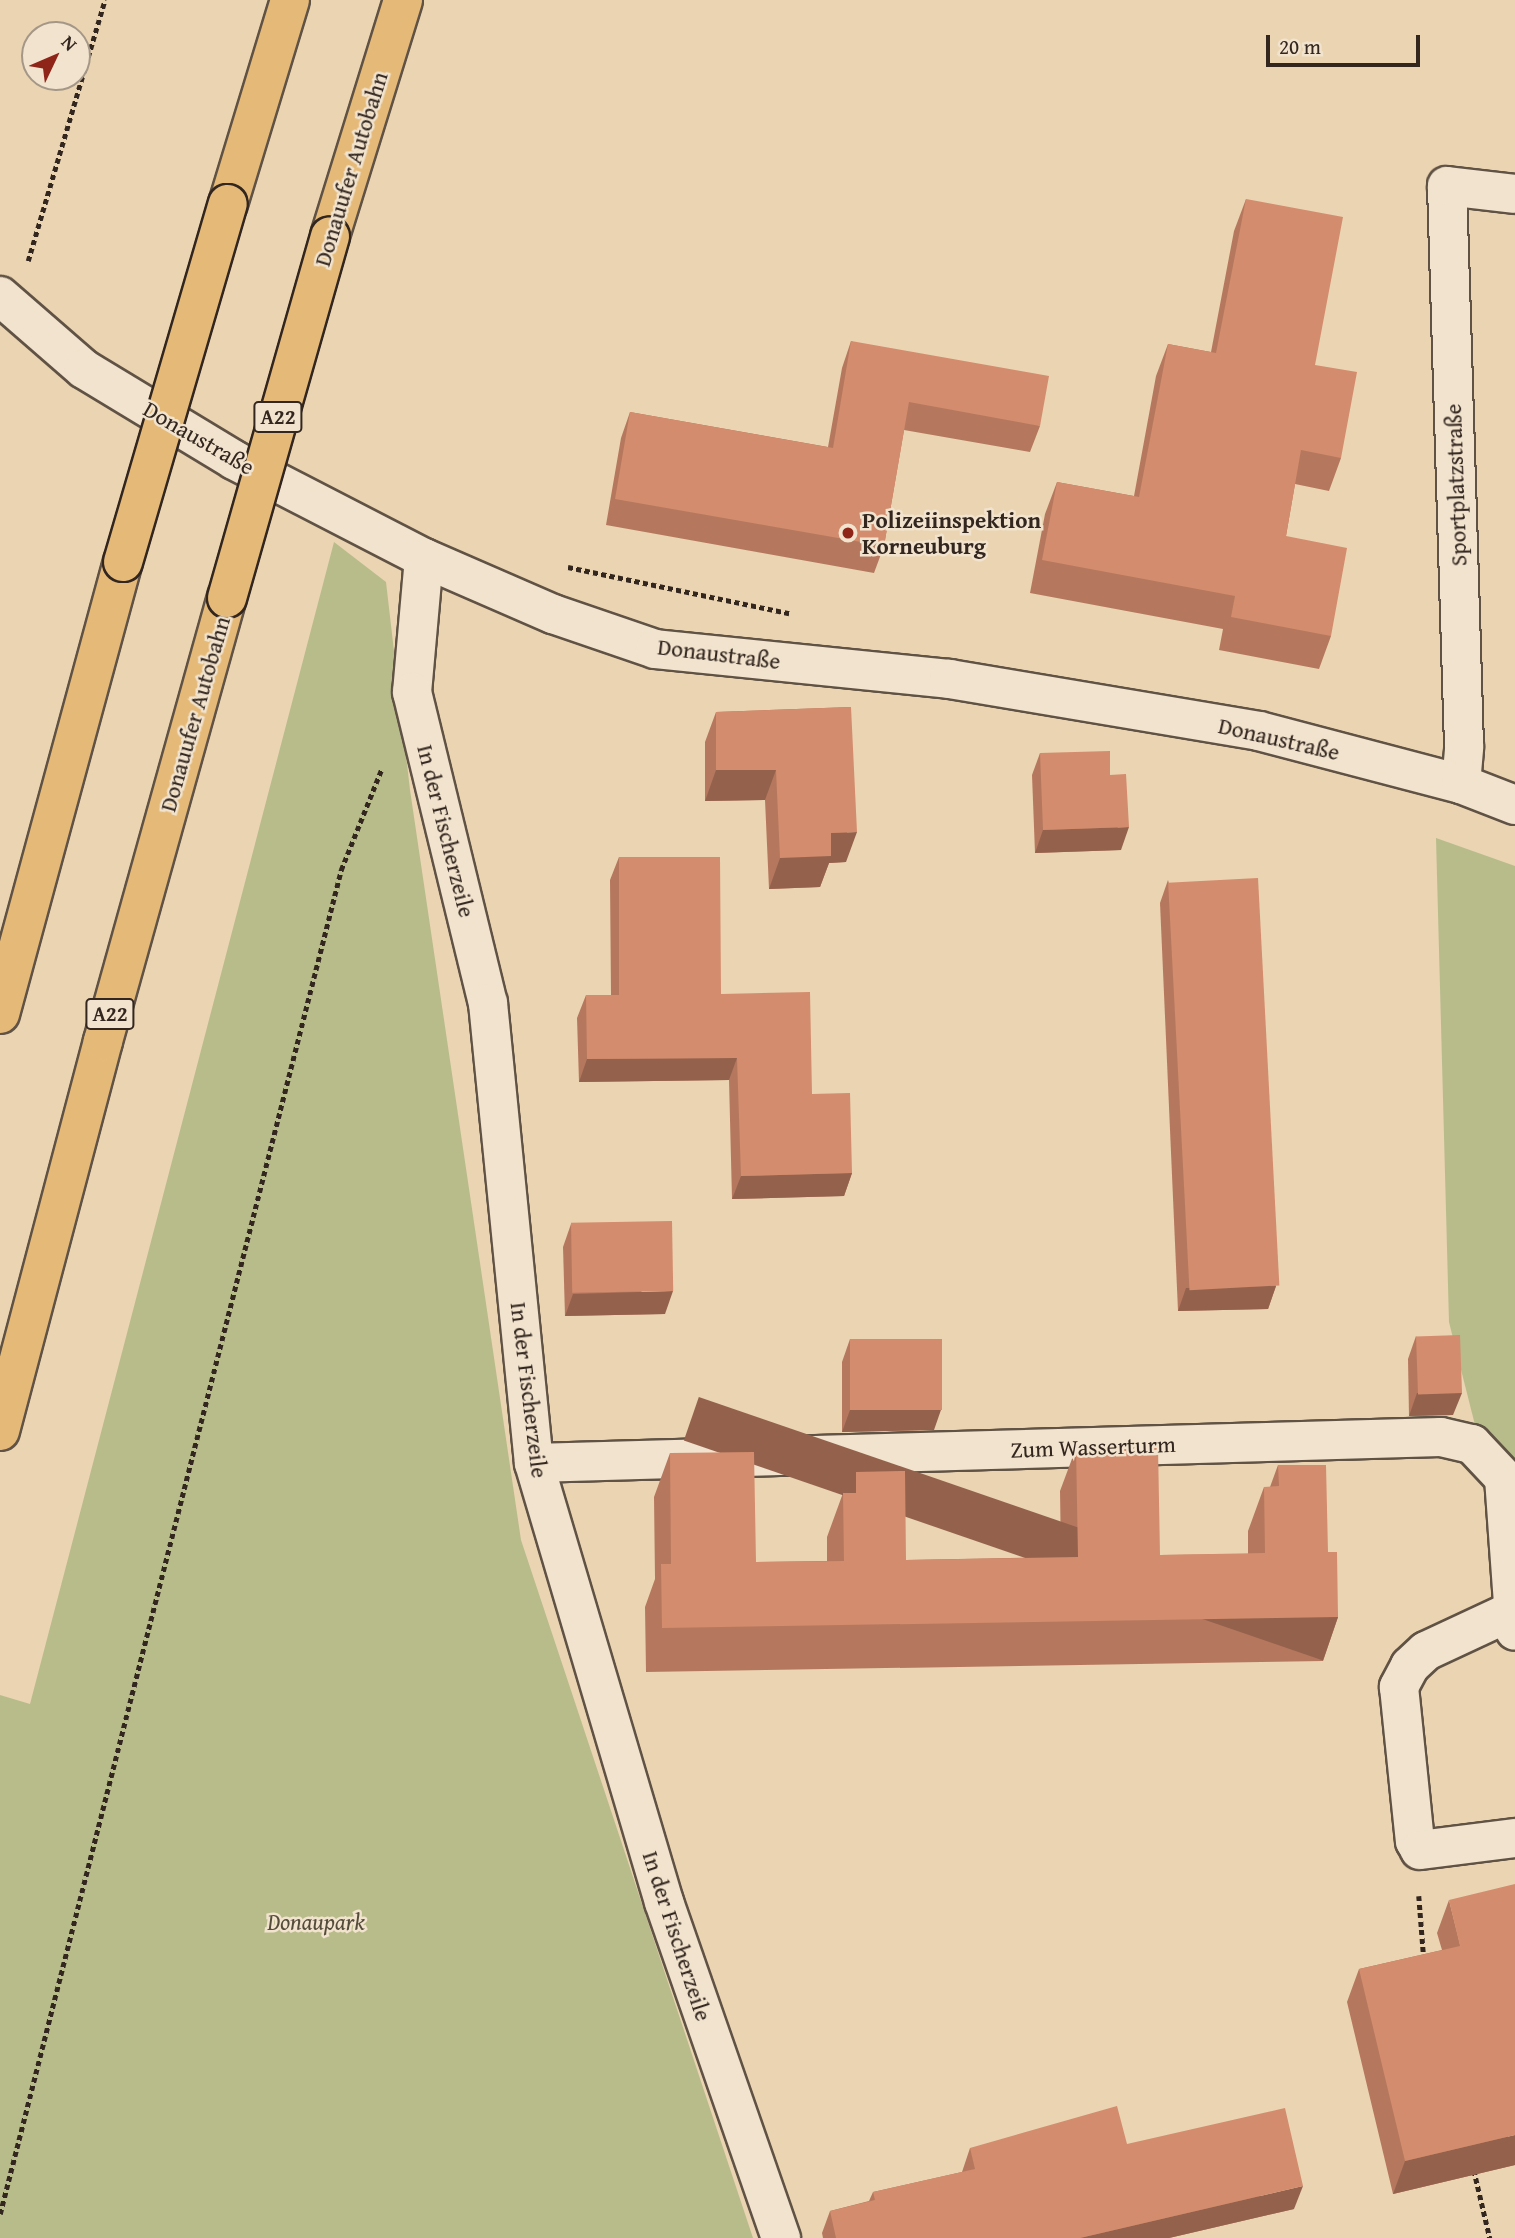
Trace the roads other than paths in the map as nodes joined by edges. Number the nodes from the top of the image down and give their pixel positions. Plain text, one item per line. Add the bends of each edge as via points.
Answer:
1 (290, 0) edge
2 (403, 0) edge
3 (1515, 194) edge
4 (7, 303) edge
5 (424, 558) junction
6 (1461, 784) junction
7 (1515, 805) edge
8 (0, 1014) edge
9 (0, 1431) edge
10 (534, 1463) junction
11 (1514, 1620) edge
12 (1515, 1838) edge
13 (781, 2238) edge

1 - 8 highway, bridge via 123,562
2 - 9 highway, Donauufer Autobahn / A22, bridge via 227,598
3 - 6 street, Sportplatzstraße via 1447,186 1464,746
4 - 5 street, Donaustraße via 84,369 118,390 234,460
5 - 6 street, Donaustraße via 553,614 655,649 949,678 1259,731
5 - 10 street, In der Fischerzeile via 412,692 488,1003
6 - 7 street, Donaustraße
10 - 11 street, Zum Wasserturm via 1441,1437 1472,1444 1504,1478
10 - 13 street, In der Fischerzeile via 664,1902
11 - 12 street, Zum Wasserturm via 1426,1651 1410,1666 1399,1687 1415,1841 1420,1850

